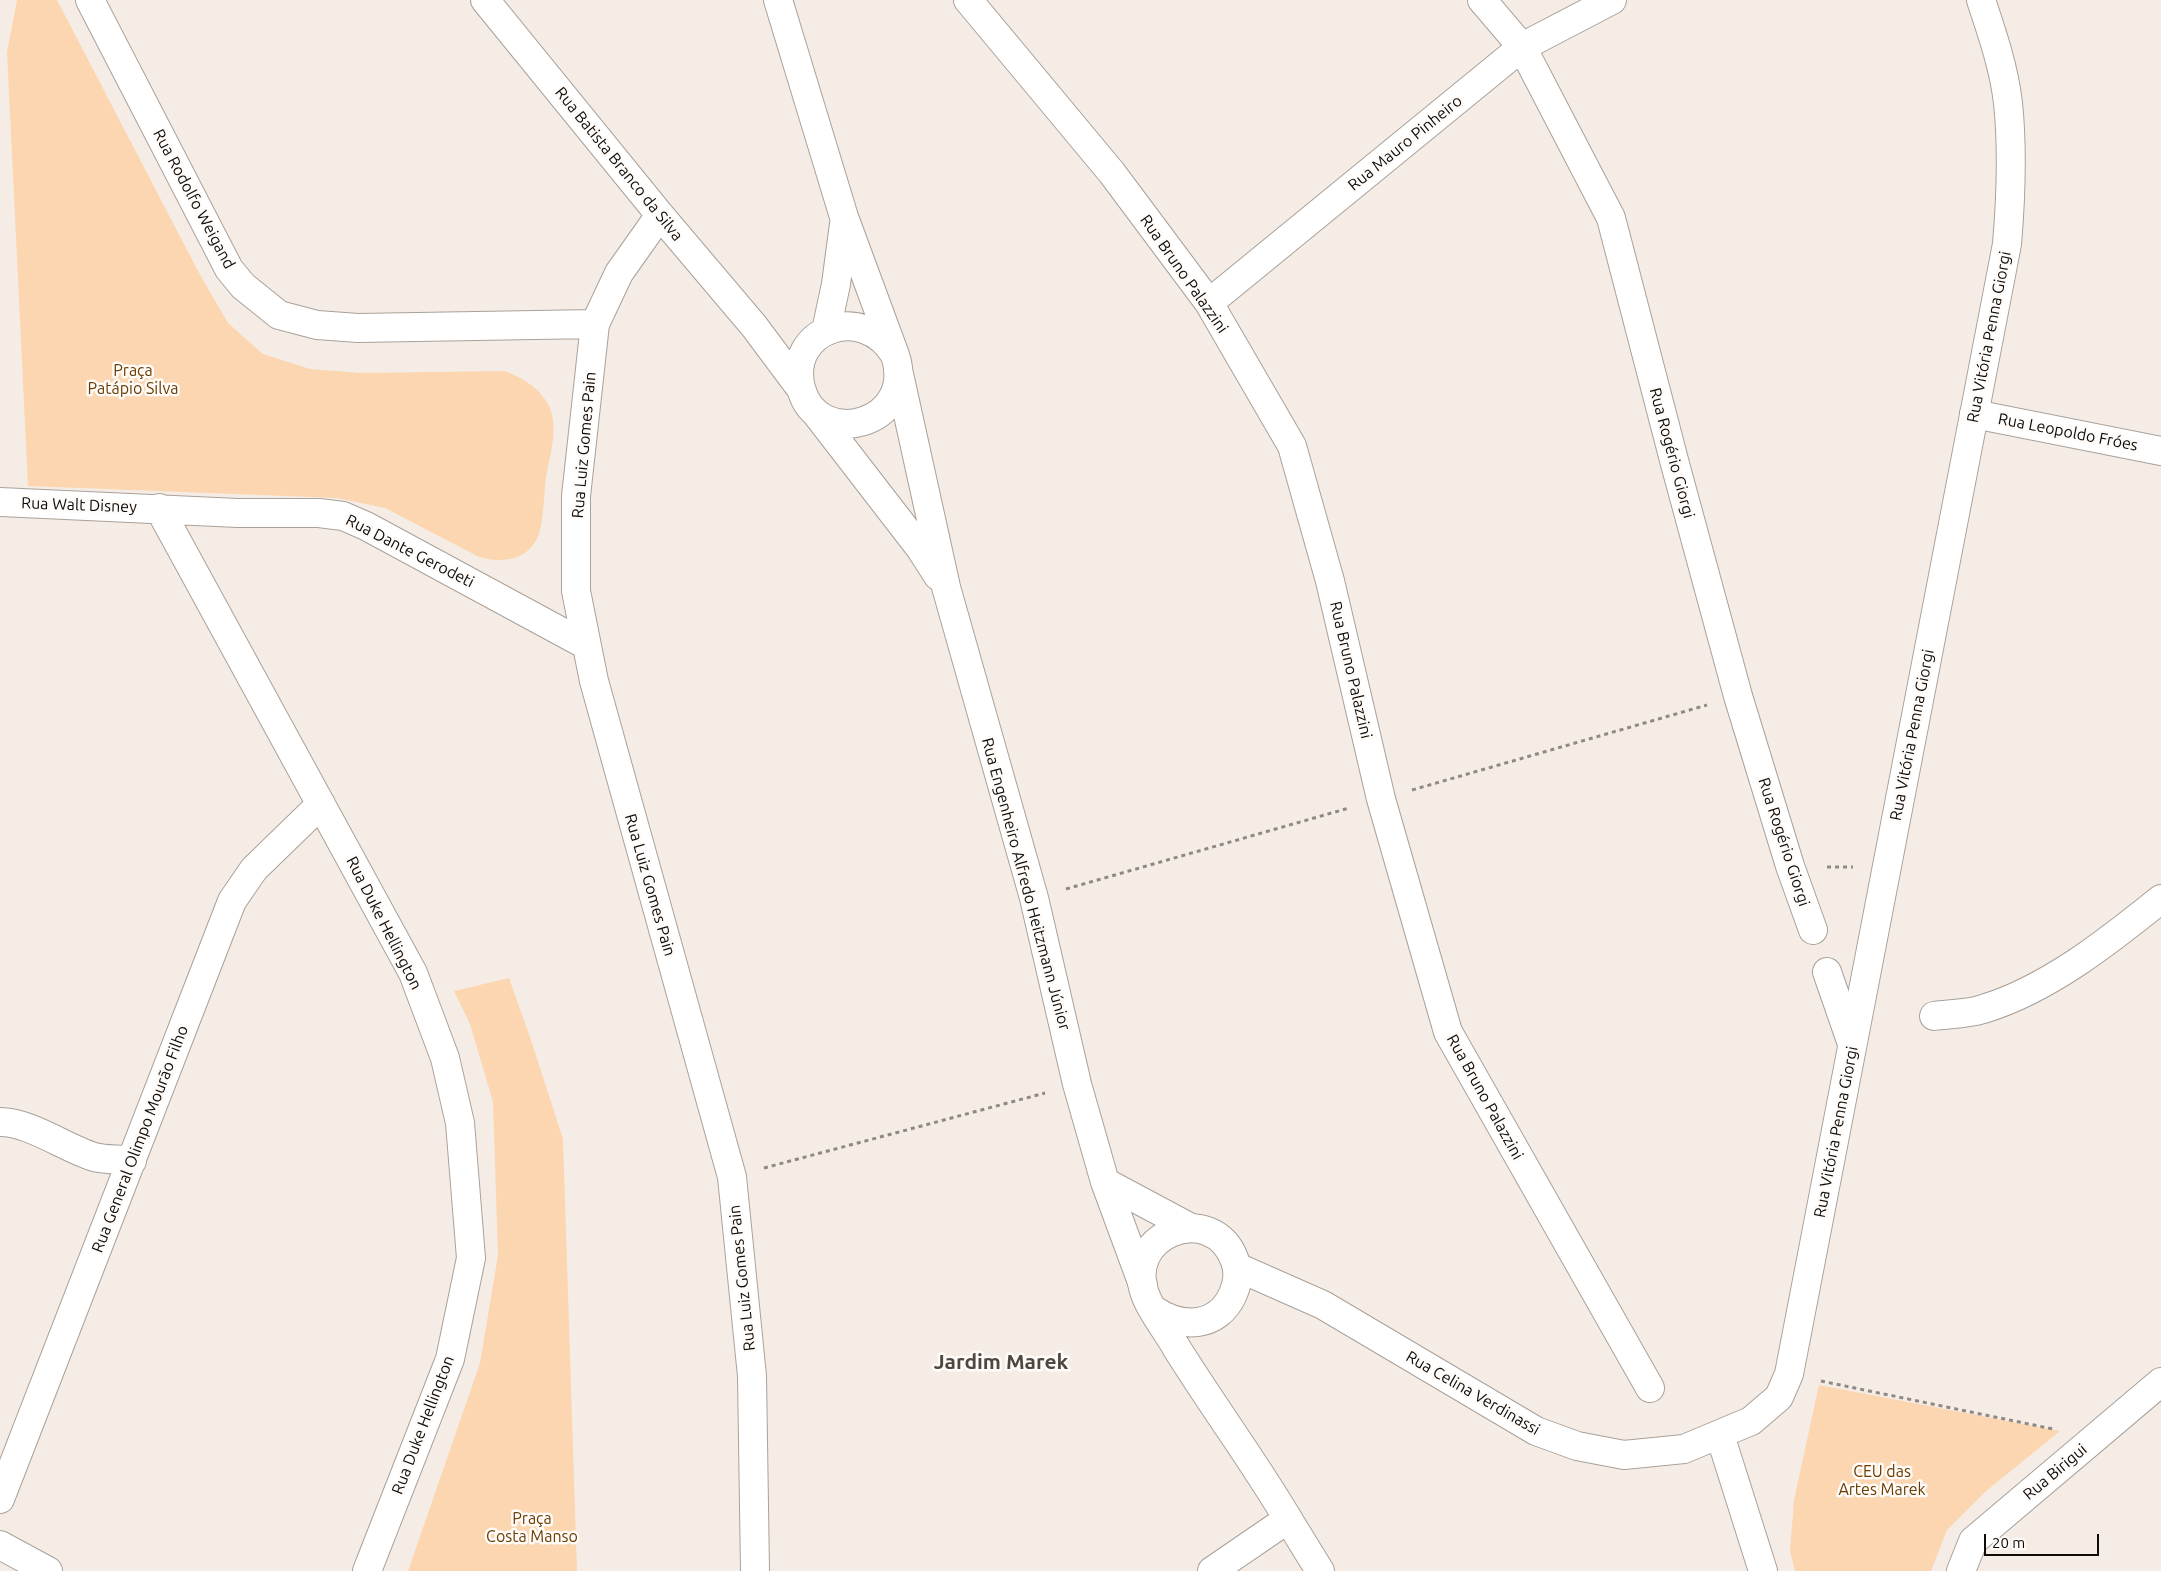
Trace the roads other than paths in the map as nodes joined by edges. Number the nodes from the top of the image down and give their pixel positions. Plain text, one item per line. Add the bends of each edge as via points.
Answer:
1 (90, 0) edge
2 (485, 0) edge
3 (778, 0) edge
4 (968, 0) edge
5 (1482, 0) edge
6 (1612, 0) edge
7 (1981, 0) edge
8 (1522, 47) junction
9 (660, 215) junction
10 (844, 217) junction
11 (1209, 303) junction
12 (595, 324) junction
13 (754, 326) junction
14 (826, 331) junction
15 (804, 354) junction
16 (897, 364) junction
17 (806, 398) junction
18 (1974, 414) junction
19 (2161, 451) edge
20 (0, 502) edge
21 (159, 508) junction
22 (946, 587) junction
23 (586, 645) junction
24 (321, 804) junction
25 (2161, 899) edge
26 (1812, 930) dead end
27 (1826, 972) dead end
28 (1934, 1016) dead end
29 (1852, 1044) junction
30 (0, 1122) edge
31 (132, 1160) junction
32 (1105, 1182) junction
33 (1191, 1228) junction
34 (1236, 1279) junction
35 (1143, 1285) junction
36 (1154, 1310) junction
37 (1207, 1320) junction
38 (2161, 1382) edge
39 (1650, 1388) dead end
40 (1208, 1399) junction
41 (1720, 1435) junction
42 (0, 1499) edge
43 (1288, 1519) junction
44 (0, 1545) edge
45 (48, 1571) edge
46 (367, 1571) edge
47 (755, 1571) edge
48 (1212, 1571) edge
49 (1320, 1571) edge
50 (1763, 1571) edge
51 (1961, 1571) edge

1 - 12 street, Rua Rodolfo Weigand via 229,269 248,292 279,315 317,324 358,328
2 - 9 street, Rua Batista Branco da Silva
3 - 10 street, Rua Engenheiro Alfredo Heitzmann Júnior
4 - 11 street, Rua Bruno Palazzini via 1112,173
5 - 8 street, Rua Rogério Giorgi
6 - 8 street, Rua Mauro Pinheiro
7 - 18 street, Rua Vitória Penna Giorgi via 1995,42 2008,102 2012,176 2007,244
8 - 11 street, Rua Mauro Pinheiro
8 - 26 street, Rua Rogério Giorgi via 1612,218 1738,696
9 - 12 street, Rua Luiz Gomes Pain via 619,273
9 - 13 street, Rua Batista Branco da Silva
10 - 14 street, Rua Engenheiro Alfredo Heitzmann Júnior via 836,284
10 - 16 street, Rua Engenheiro Alfredo Heitzmann Júnior
11 - 39 street, Rua Bruno Palazzini via 1292,446 1330,581 1381,799 1448,1032
12 - 23 street, Rua Luiz Gomes Pain via 576,496 576,591
13 - 15 street, Rua Batista Branco da Silva
13 - 17 street, Rua Batista Branco da Silva
14 - 15 street
14 - 16 street via 837,326 860,327 881,337
15 - 17 street via 800,367
16 - 17 street via 898,384 891,402 867,421 837,423 818,414
16 - 22 street, Rua Engenheiro Alfredo Heitzmann Júnior
17 - 22 street, Rua Engenheiro Alfredo Heitzmann Júnior
18 - 19 street, Rua Leopoldo Fróes
18 - 29 street, Rua Vitória Penna Giorgi
20 - 21 street, Rua Walt Disney
21 - 23 street, Rua Dante Gerodeti via 342,516
21 - 24 street, Rua Duke Hellington
22 - 32 street, Rua Engenheiro Alfredo Heitzmann Júnior via 1034,898
23 - 47 street, Rua Luiz Gomes Pain via 732,1176 752,1376
24 - 31 street, Rua General Olimpo Mourão Filho via 254,869 232,901
24 - 46 street, Rua Duke Hellington via 413,973 445,1058 460,1123 471,1258 450,1359
25 - 28 street via 2035,989 1982,1010
27 - 29 street
29 - 41 street, Rua Vitória Penna Giorgi via 1789,1374 1780,1397 1751,1421
30 - 31 street via 29,1129 95,1157
31 - 42 street, Rua General Olimpo Mourão Filho
32 - 33 street
32 - 35 street, Rua Engenheiro Alfredo Heitzmann Júnior
33 - 34 street via 1204,1230 1225,1244 1232,1254
33 - 35 street via 1163,1235 1152,1245 1141,1271
34 - 37 street via 1229,1303 1219,1314
34 - 41 street, Rua Celina Verdinassi via 1323,1305 1536,1431 1577,1446 1624,1455 1684,1449
35 - 36 street
36 - 37 street via 1179,1323 1194,1324
36 - 40 street
37 - 40 street via 1192,1357
38 - 51 street, Rua Birigui via 1973,1541
40 - 43 street
41 - 50 street
43 - 48 street
43 - 49 street
44 - 45 street

